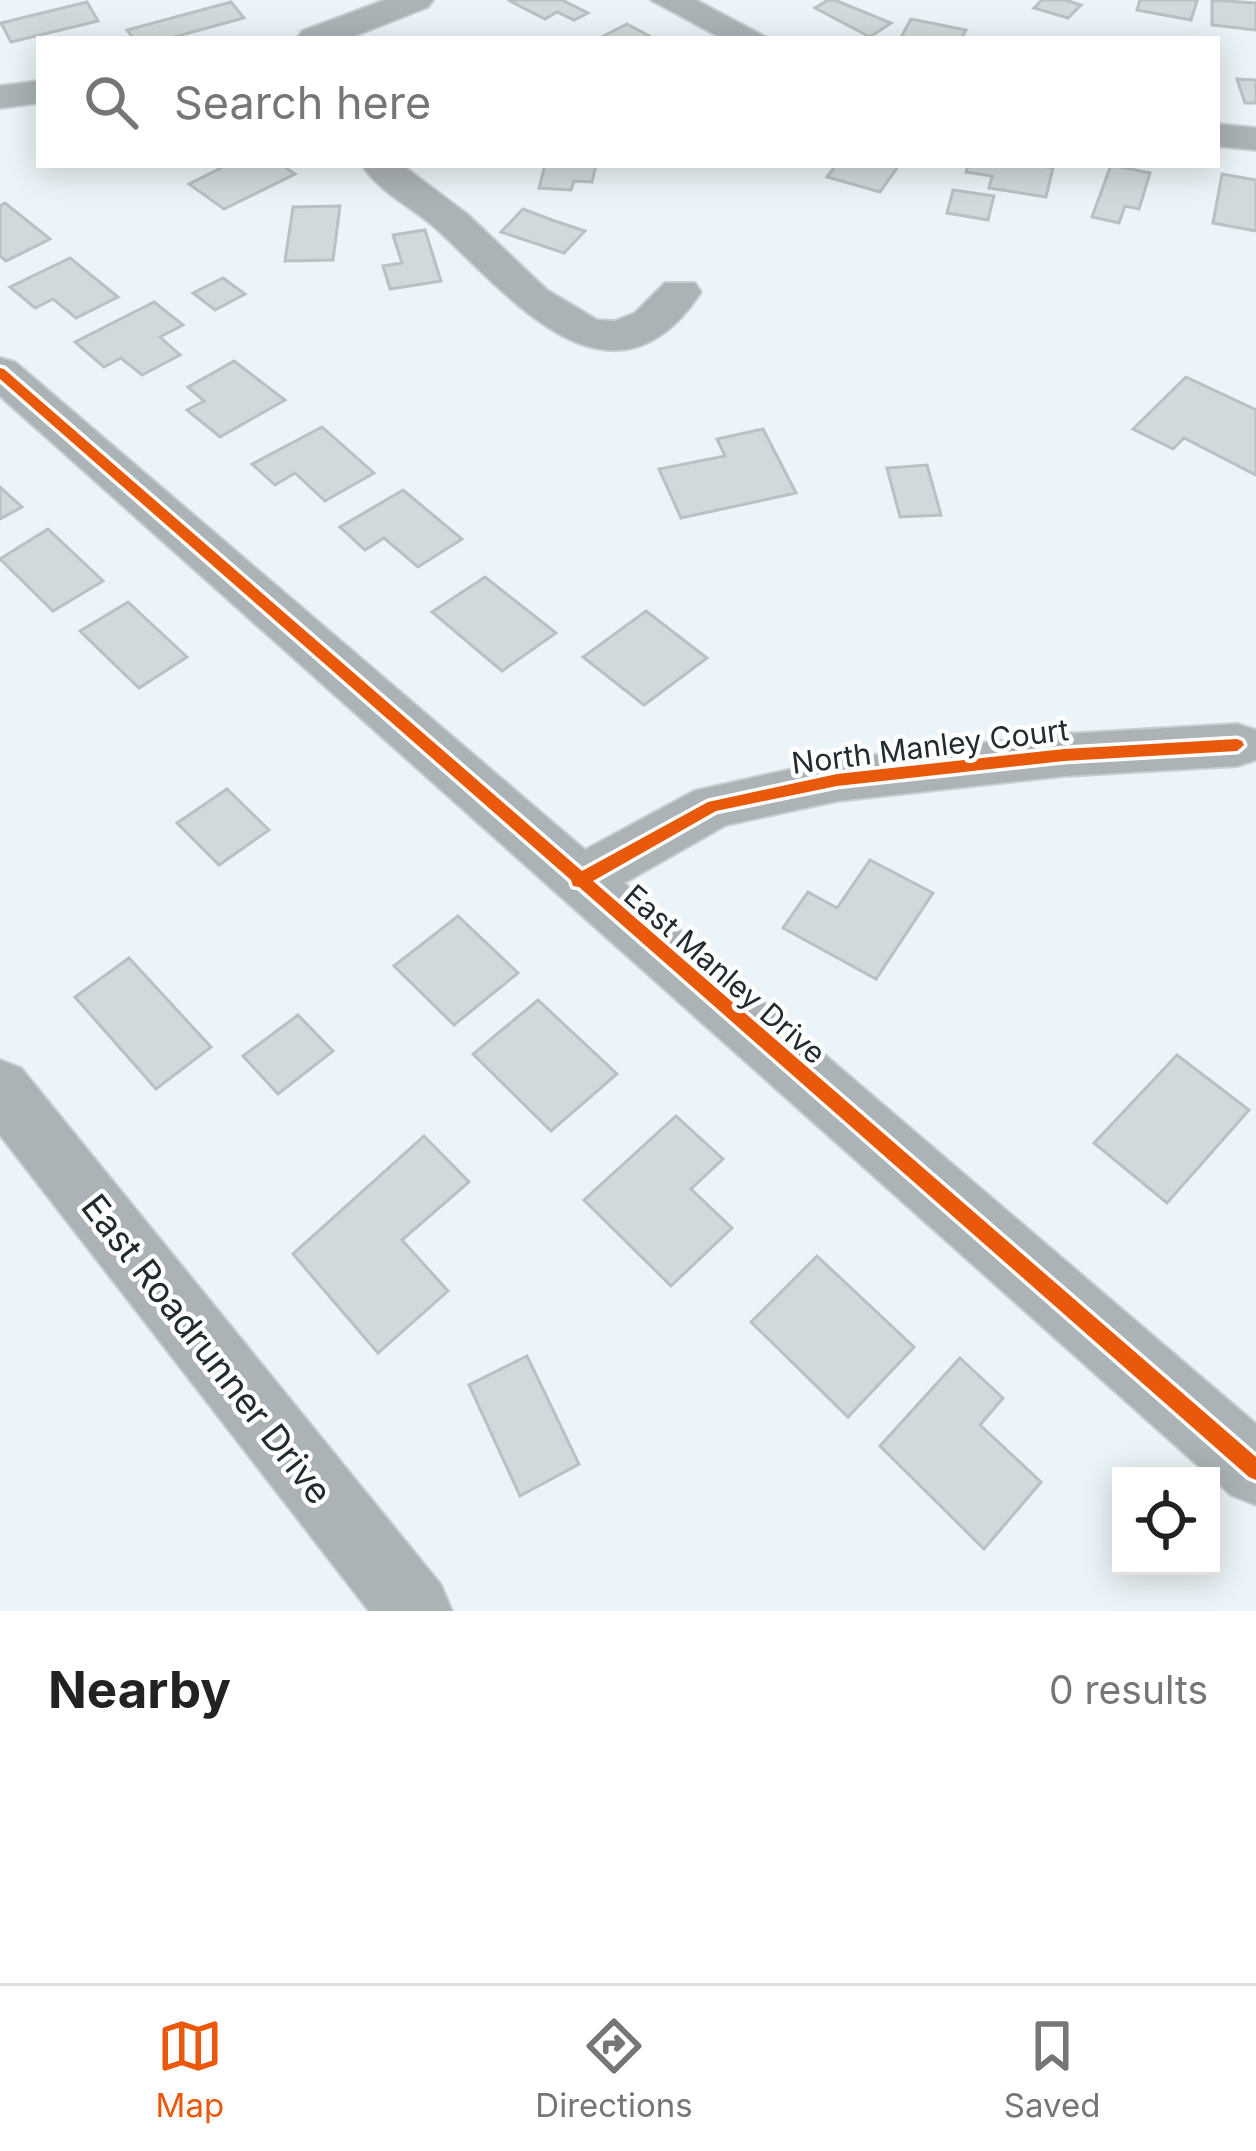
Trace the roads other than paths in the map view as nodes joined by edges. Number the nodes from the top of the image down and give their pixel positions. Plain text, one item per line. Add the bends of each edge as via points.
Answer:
1 (416, 0) edge
2 (668, 0) edge
3 (323, 36) edge
4 (745, 36) edge
5 (36, 92) edge
6 (0, 97) edge
7 (1220, 135) edge
8 (1256, 140) edge
9 (389, 176) edge
10 (680, 292) dead end
11 (0, 372) edge
12 (1237, 745) dead end
13 (578, 881) junction
14 (0, 1088) edge
15 (1256, 1471) edge
16 (415, 1611) edge

1 - 3 street
2 - 4 street
5 - 6 street
7 - 8 street
9 - 10 street via 442,212 572,331 607,338 645,331
11 - 13 street, East Manley Drive
12 - 13 street, North Manley Court via 837,780 713,806
13 - 15 street, East Manley Drive
14 - 16 street, East Roadrunner Drive

